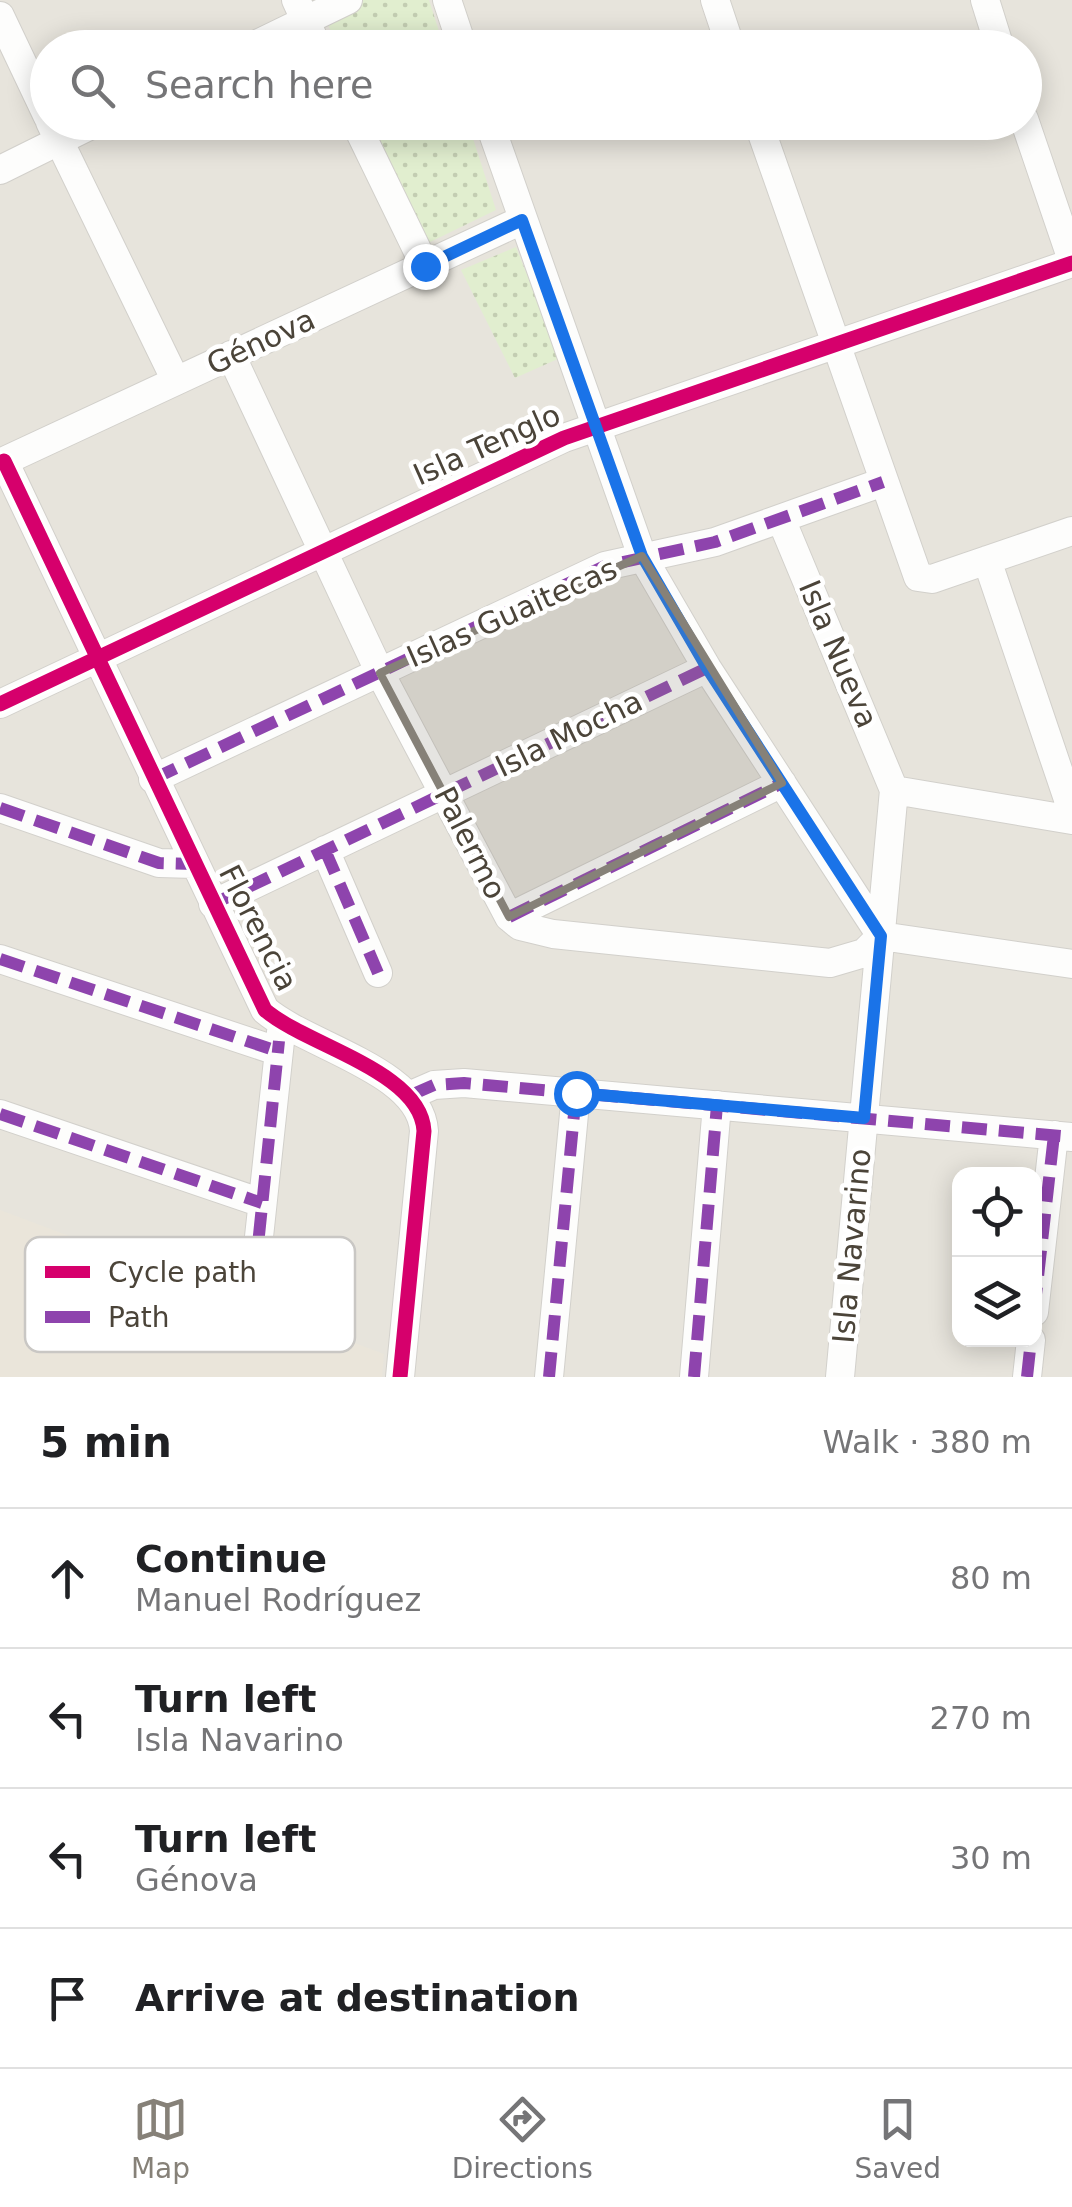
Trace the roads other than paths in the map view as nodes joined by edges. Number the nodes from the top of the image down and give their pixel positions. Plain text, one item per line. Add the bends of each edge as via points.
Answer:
1 (348, 0) edge
2 (447, 0) edge
3 (715, 0) edge
4 (984, 0) edge
5 (300, 10) edge
6 (0, 16) edge
7 (273, 30) edge
8 (457, 30) edge
9 (725, 30) edge
10 (994, 30) edge
11 (30, 80) edge
12 (36, 140) edge
13 (58, 140) edge
14 (364, 140) edge
15 (494, 140) edge
16 (764, 140) edge
17 (1031, 140) edge
18 (0, 170) edge
19 (522, 220) junction
20 (1072, 262) edge
21 (425, 266) junction
22 (836, 346) junction
23 (231, 355) junction
24 (176, 381) junction
25 (594, 430) junction
26 (2, 462) edge
27 (883, 482) junction
28 (781, 518) junction
29 (1072, 531) edge
30 (323, 551) junction
31 (642, 556) junction
32 (987, 560) junction
33 (95, 660) junction
34 (707, 668) junction
35 (380, 673) junction
36 (0, 704) edge
37 (153, 779) junction
38 (782, 784) junction
39 (894, 790) junction
40 (446, 794) junction
41 (0, 808) edge
42 (1072, 811) edge
43 (1072, 820) edge
44 (324, 850) junction
45 (194, 864) junction
46 (214, 904) junction
47 (509, 917) junction
48 (881, 936) junction
49 (0, 960) edge
50 (1072, 964) edge
51 (378, 973) dead end
52 (280, 1038) junction
53 (576, 1093) junction
54 (412, 1096) junction
55 (717, 1105) junction
56 (0, 1114) edge
57 (864, 1118) junction
58 (1063, 1136) edge
59 (262, 1202) junction
60 (258, 1237) edge
61 (1042, 1263) edge
62 (1031, 1347) edge
63 (400, 1377) edge
64 (549, 1377) edge
65 (694, 1377) edge
66 (840, 1377) edge
67 (1027, 1377) edge

1 - 5 street
2 - 8 street
3 - 9 street
4 - 10 street
5 - 7 street
6 - 11 street
12 - 18 street
13 - 24 street
14 - 21 street
15 - 19 street
16 - 22 street
17 - 20 street
19 - 21 street, Génova
19 - 25 street
20 - 22 street, Isla Tenglo
21 - 23 street, Génova
22 - 25 street, Isla Tenglo
22 - 27 street
23 - 24 street, Génova
23 - 30 street, Palermo
24 - 26 street, Génova
25 - 30 street, Isla Tenglo
25 - 31 street
26 - 33 street, Florencia
27 - 28 street, Islas Guaitecas
27 - 32 street via 922,580
28 - 31 street, Islas Guaitecas via 715,542
28 - 39 street, Isla Nueva
29 - 32 street
30 - 33 street, Isla Tenglo
30 - 35 street, Palermo
31 - 34 street
31 - 35 street, Islas Guaitecas via 605,566
32 - 42 street
33 - 36 street, Isla Tenglo
33 - 37 street, Florencia
34 - 38 street
34 - 40 street, Isla Mocha
35 - 37 street, Islas Guaitecas
35 - 40 street, Palermo
37 - 45 street, Florencia
38 - 47 street
38 - 48 street
39 - 43 street
39 - 48 street, Isla Navarino
40 - 44 street, Isla Mocha
40 - 47 street, Palermo
41 - 45 street via 159,863
44 - 46 street, Isla Mocha
44 - 51 street
45 - 46 street, Florencia
46 - 52 street, Florencia
47 - 48 street, Palermo via 553,934 830,963 864,953
48 - 50 street
48 - 57 street, Isla Navarino
49 - 52 street
52 - 54 street, Florencia
52 - 59 street
53 - 54 street via 448,1083
53 - 55 street
53 - 64 street
54 - 63 street via 424,1131
55 - 57 street
55 - 65 street
56 - 59 street
57 - 58 street
57 - 66 street, Isla Navarino
58 - 61 street
59 - 60 street
62 - 67 street

